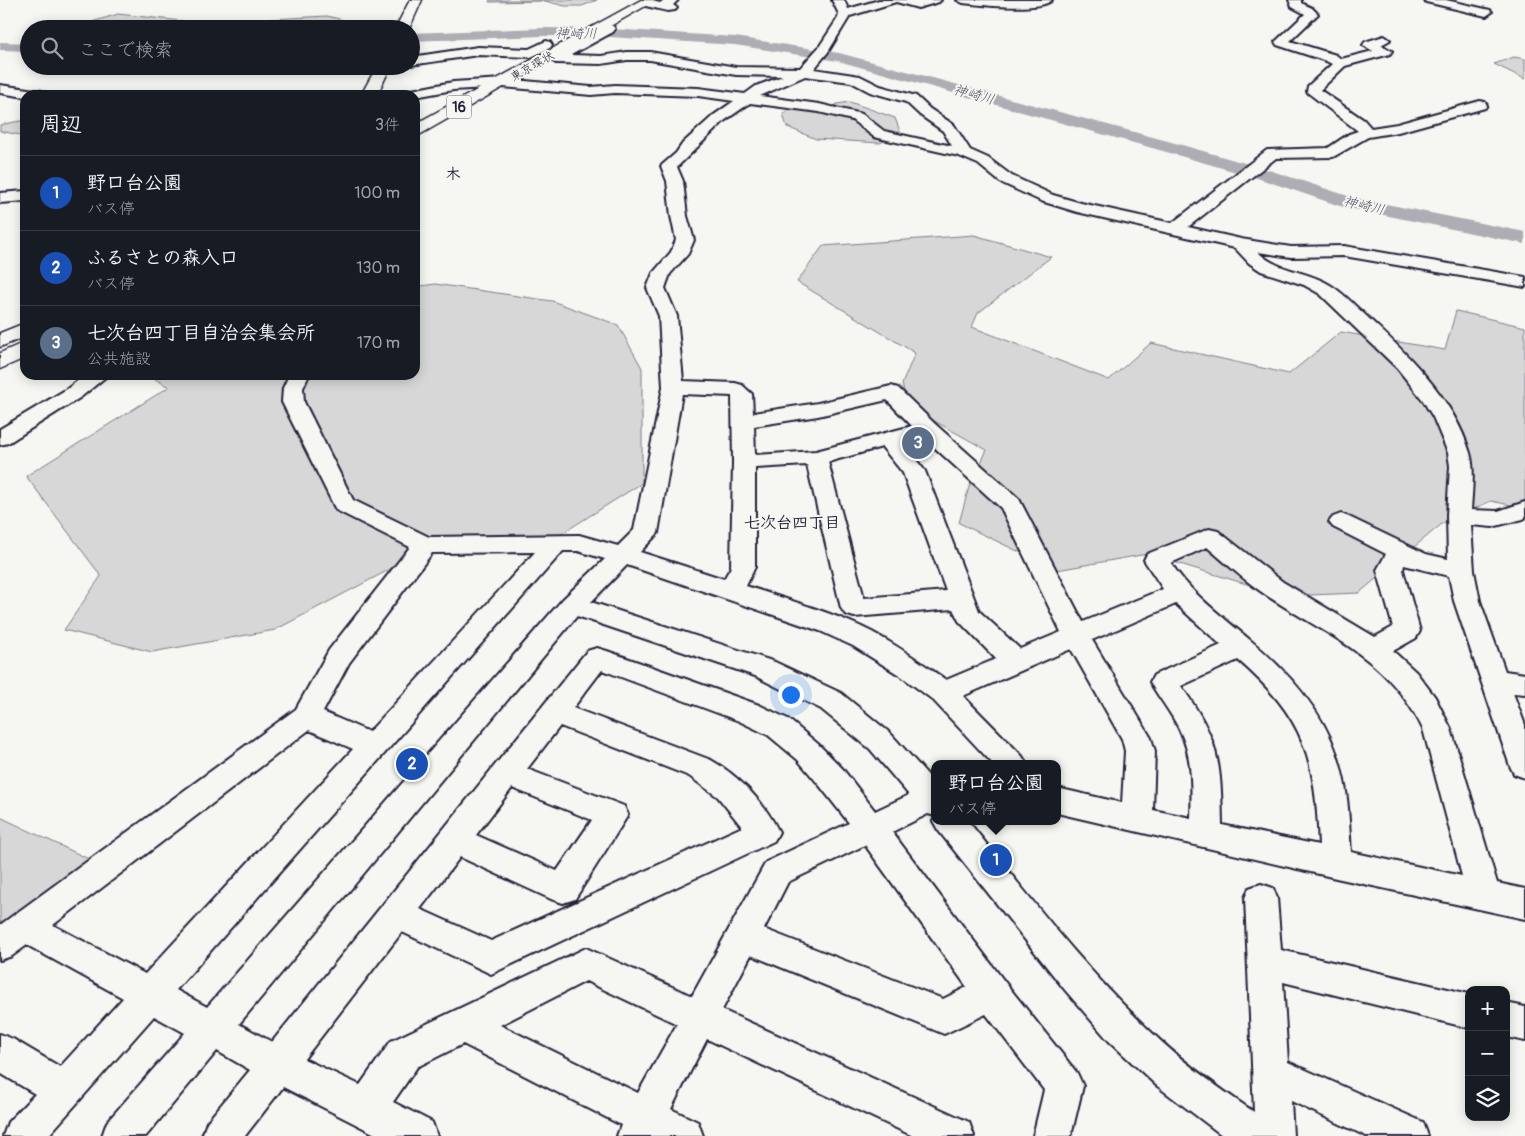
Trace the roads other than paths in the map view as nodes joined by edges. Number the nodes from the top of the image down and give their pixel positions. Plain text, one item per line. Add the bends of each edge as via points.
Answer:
1 (416, 0) edge
2 (672, 0) edge
3 (838, 0) edge
4 (891, 0) edge
5 (900, 0) edge
6 (935, 0) edge
7 (972, 0) edge
8 (1046, 0) edge
9 (1295, 0) edge
10 (645, 1) edge
11 (1425, 2) edge
12 (1486, 12) dead end
13 (846, 14) junction
14 (406, 20) edge
15 (592, 33) junction
16 (1384, 40) dead end
17 (546, 45) dead end
18 (420, 60) edge
19 (601, 60) junction
20 (1338, 63) junction
21 (804, 72) junction
22 (381, 75) edge
23 (496, 83) junction
24 (574, 89) junction
25 (0, 90) edge
26 (373, 90) edge
27 (20, 92) edge
28 (420, 92) edge
29 (747, 98) junction
30 (1480, 105) dead end
31 (420, 121) edge
32 (420, 128) edge
33 (1365, 133) junction
34 (964, 152) junction
35 (20, 196) edge
36 (0, 198) edge
37 (1175, 229) junction
38 (1241, 244) junction
39 (1525, 282) edge
40 (20, 331) edge
41 (0, 341) edge
42 (20, 343) edge
43 (20, 351) edge
44 (0, 353) edge
45 (0, 362) edge
46 (91, 380) edge
47 (297, 380) edge
48 (673, 388) junction
49 (743, 420) junction
50 (926, 429) junction
51 (0, 438) edge
52 (887, 440) junction
53 (816, 458) junction
54 (744, 462) junction
55 (1525, 509) edge
56 (1459, 515) junction
57 (1341, 522) dead end
58 (557, 543) junction
59 (425, 545) junction
60 (1404, 553) junction
61 (622, 555) junction
62 (1462, 571) junction
63 (731, 590) junction
64 (1179, 592) junction
65 (962, 599) junction
66 (572, 605) junction
67 (1076, 635) junction
68 (1241, 647) junction
69 (1374, 649) junction
70 (1015, 661) junction
71 (1495, 680) junction
72 (1525, 684) edge
73 (943, 693) junction
74 (553, 712) junction
75 (306, 717) junction
76 (374, 746) junction
77 (1008, 760) edge
78 (1525, 766) edge
79 (505, 773) junction
80 (931, 800) edge
81 (1061, 801) edge
82 (931, 810) edge
83 (1137, 819) junction
84 (952, 825) edge
85 (870, 827) junction
86 (1207, 834) junction
87 (453, 839) junction
88 (1336, 864) junction
89 (1484, 896) junction
90 (1260, 898) dead end
91 (1525, 904) edge
92 (395, 913) junction
93 (13, 936) edge
94 (743, 936) junction
95 (1264, 962) junction
96 (992, 993) junction
97 (150, 994) junction
98 (1465, 1010) edge
99 (700, 1018) junction
100 (1510, 1021) edge
101 (1525, 1024) edge
102 (463, 1025) junction
103 (212, 1029) junction
104 (0, 1052) edge
105 (276, 1064) junction
106 (1271, 1073) junction
107 (63, 1090) junction
108 (366, 1108) junction
109 (641, 1127) edge
110 (22, 1136) edge
111 (122, 1136) edge
112 (221, 1136) edge
113 (418, 1136) edge
114 (684, 1136) edge
115 (955, 1136) edge
116 (1052, 1136) edge
117 (1256, 1136) edge
118 (1274, 1136) edge
119 (1409, 1136) edge

1 - 14 main road
2 - 10 street via 664,5 671,8 668,9
3 - 13 street
4 - 13 street
5 - 6 street via 918,5
7 - 8 street via 1015,4
9 - 20 street via 1296,5 1312,14 1281,42
10 - 15 main road, 東京環状 / 16
11 - 12 street
13 - 21 street
15 - 19 street via 556,59
15 - 23 main road, 東京環状 / 16
16 - 20 street via 1369,45 1386,51
17 - 18 street via 531,53 478,51
19 - 21 street via 650,56 736,71
19 - 24 street via 594,77
20 - 33 street via 1313,89 1314,92 1359,123 1365,128
21 - 29 street
21 - 34 street via 855,79 875,89 912,99 948,128
22 - 26 main road
23 - 24 street
23 - 28 street
23 - 31 main road, 東京環状 / 16
23 - 32 main road, 東京環状 / 16
24 - 29 street via 681,92
25 - 27 street
29 - 34 street via 857,117 879,134
29 - 48 street via 719,118 669,166 675,181 685,240 679,254 662,273 656,288 668,316
30 - 33 street via 1398,128
33 - 37 street via 1333,152 1272,153
34 - 37 street via 983,161 1000,175 1047,198
35 - 36 street
37 - 38 street
38 - 39 street via 1291,252 1344,251
38 - 56 street via 1267,267 1326,290 1398,358 1430,396 1444,417 1459,453
40 - 41 main road
42 - 44 main road
43 - 45 main road
46 - 51 street
47 - 59 street via 293,402 344,504
48 - 49 street via 735,390 742,394
48 - 61 street via 646,533
49 - 50 street via 826,408 891,392
49 - 54 street
50 - 52 street
50 - 67 street via 1011,504
52 - 53 street
52 - 65 street via 914,471
53 - 54 street
53 - 65 street via 854,608
54 - 63 street via 743,568
55 - 56 street via 1502,520 1487,521
56 - 62 street
57 - 60 street
58 - 59 street
58 - 61 street via 579,543
58 - 76 street
59 - 75 street via 339,657
60 - 62 street
60 - 69 street via 1393,561 1390,570 1407,631
61 - 63 street
61 - 66 street
62 - 71 street via 1467,601
63 - 73 street via 862,638
64 - 67 street
64 - 68 street via 1204,618
64 - 69 street via 1156,560 1209,537 1274,588
65 - 70 street via 968,615
66 - 80 street via 765,669 831,701 880,741
66 - 103 street
67 - 70 street
67 - 83 street via 1136,738 1140,751
68 - 86 street via 1164,682 1195,730 1201,746 1206,769
68 - 88 street via 1290,695 1317,742 1329,784
69 - 89 street via 1406,679 1437,729
70 - 73 street
71 - 72 street
71 - 78 street
73 - 77 street
74 - 79 street
74 - 85 street via 598,658 714,699 778,727 831,777
74 - 92 street via 700,768 736,794 762,832 491,958
75 - 76 street
75 - 93 street
76 - 97 street
79 - 87 street
79 - 87 street via 613,815 563,889
81 - 83 street
82 - 85 street
83 - 86 street
84 - 117 street via 1122,1029 1211,1105
85 - 94 street via 777,872
85 - 96 street
86 - 88 street
87 - 92 street
88 - 89 street
89 - 91 street
90 - 95 street
92 - 105 street
93 - 97 street
94 - 96 street via 944,1017
94 - 99 street
95 - 98 street
95 - 106 street
96 - 116 street via 1064,1086
97 - 103 street
97 - 107 street
99 - 102 street via 586,964
99 - 109 street
99 - 115 street
100 - 101 street
102 - 108 street via 404,1054
102 - 109 street
103 - 105 street
103 - 111 street
104 - 107 street
105 - 108 street
105 - 112 street
106 - 118 street
106 - 119 street
107 - 110 street
108 - 113 street
109 - 114 street

